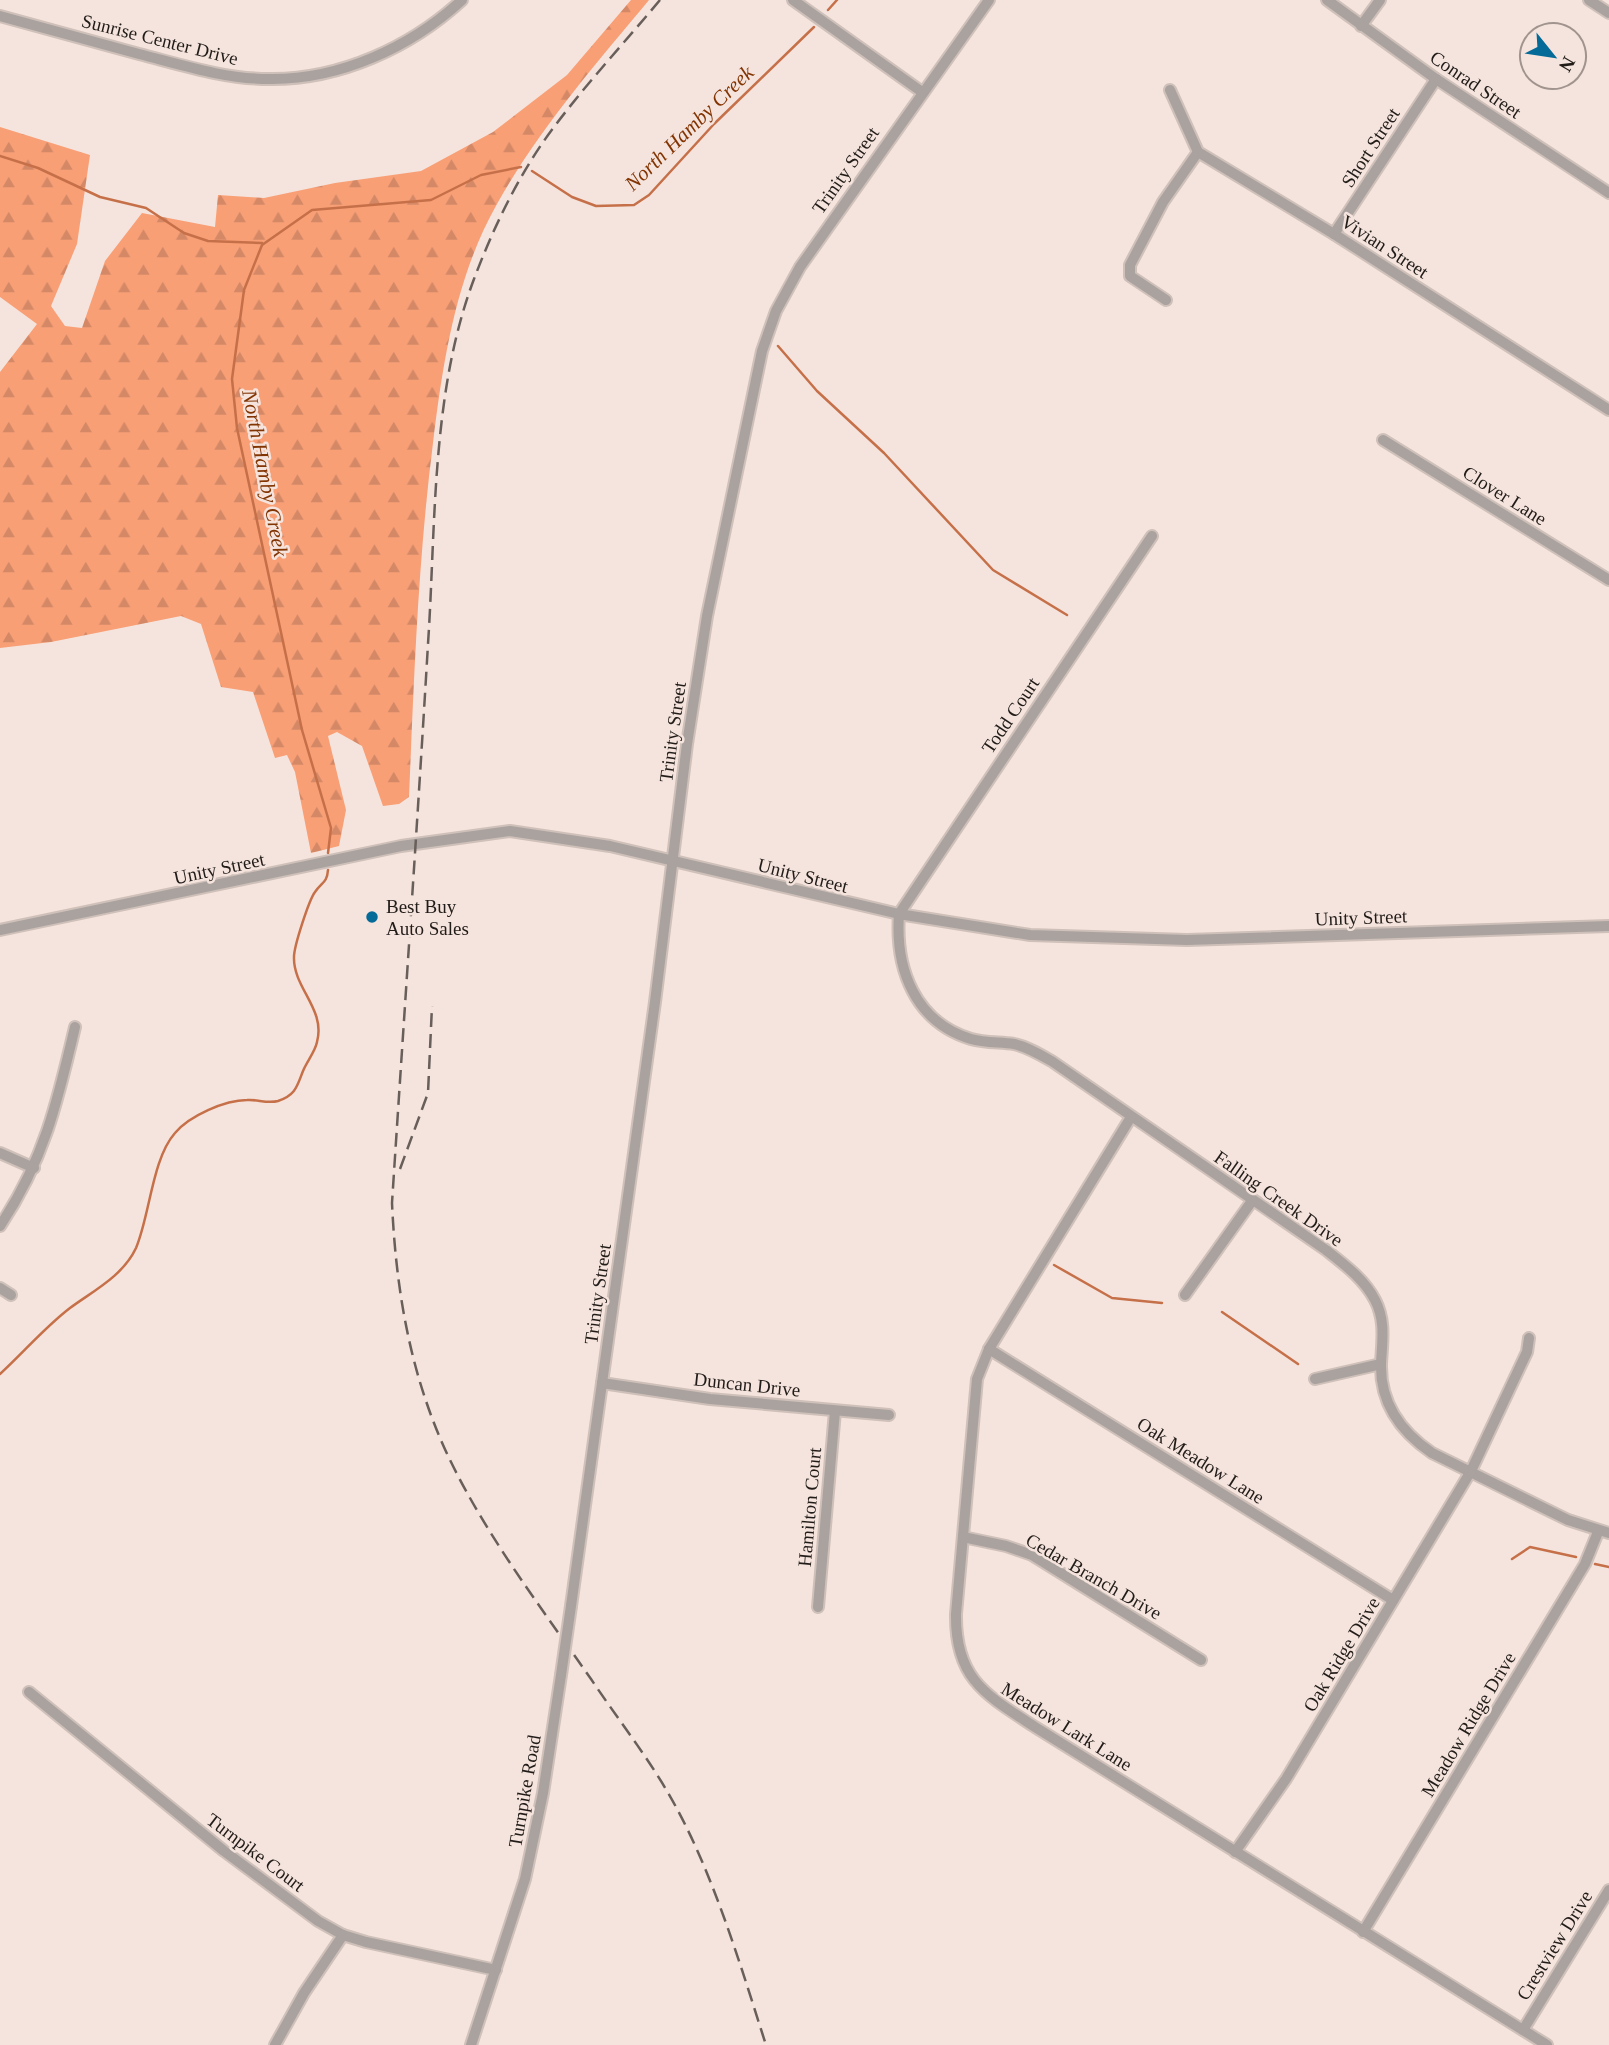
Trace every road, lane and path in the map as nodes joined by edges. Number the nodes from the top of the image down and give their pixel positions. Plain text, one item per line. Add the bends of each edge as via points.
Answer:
1 (462, 0) edge
2 (793, 0) edge
3 (989, 0) edge
4 (1327, 0) edge
5 (1380, 0) edge
6 (1589, 0) edge
7 (1609, 13) edge
8 (0, 16) edge
9 (1361, 26) junction
10 (1436, 79) junction
11 (1170, 90) dead end
12 (922, 92) junction
13 (1198, 152) junction
14 (1609, 193) edge
15 (1334, 234) junction
16 (1166, 300) dead end
17 (1609, 410) edge
18 (1383, 440) dead end
19 (1152, 536) dead end
20 (1609, 580) edge
21 (674, 860) junction
22 (899, 914) junction
23 (1609, 926) edge
24 (0, 930) edge
25 (75, 1027) dead end
26 (1131, 1116) junction
27 (0, 1153) edge
28 (34, 1168) junction
29 (1252, 1201) junction
30 (0, 1226) edge
31 (0, 1288) edge
32 (11, 1295) dead end
33 (1185, 1295) dead end
34 (1530, 1338) dead end
35 (989, 1349) junction
36 (1381, 1364) junction
37 (1315, 1379) dead end
38 (602, 1383) junction
39 (835, 1411) junction
40 (888, 1415) dead end
41 (1471, 1471) junction
42 (1604, 1532) edge
43 (580, 1536) joint
44 (963, 1538) junction
45 (1393, 1600) junction
46 (818, 1607) dead end
47 (1201, 1660) dead end
48 (29, 1692) dead end
49 (1235, 1852) junction
50 (1609, 1890) edge
51 (1363, 1932) junction
52 (343, 1935) junction
53 (496, 1970) junction
54 (1523, 2030) junction
55 (275, 2045) edge
56 (471, 2045) edge
57 (1547, 2045) edge

1 - 8 street, Sunrise Center Drive via 433,24 381,54 326,72 271,79 205,72
2 - 12 street
3 - 12 street, Trinity Street
4 - 9 street, Conrad Street
5 - 9 street
6 - 7 street
9 - 10 street, Conrad Street
10 - 14 street, Conrad Street
10 - 15 street, Short Street
11 - 13 street
12 - 21 street, Trinity Street via 792,280 762,351 707,616
13 - 15 street, Vivian Street
13 - 16 street via 1163,202 1130,265 1130,276 1136,282
15 - 17 street, Vivian Street
18 - 20 street, Clover Lane
19 - 22 street, Todd Court
21 - 22 street, Unity Street
21 - 24 street, Unity Street via 545,835 475,834
21 - 38 street, Trinity Street
22 - 23 street, Unity Street via 1030,935 1140,940
22 - 26 street, Falling Creek Drive via 900,961 916,1002 933,1018 973,1039 1036,1052
25 - 28 street via 52,1123
26 - 29 street, Falling Creek Drive
26 - 35 street, Meadow Lark Lane
27 - 28 street
28 - 30 street
29 - 33 street
29 - 36 street, Falling Creek Drive via 1355,1273 1381,1314
31 - 32 street
34 - 41 street, Oak Ridge Drive
35 - 44 street, Meadow Lark Lane via 977,1379
35 - 45 street, Oak Meadow Lane
36 - 37 street
36 - 41 street, Falling Creek Drive via 1383,1389 1398,1423 1432,1453
38 - 39 street, Duncan Drive
38 - 43 street, Trinity Street
39 - 40 street, Duncan Drive
39 - 46 street, Hamilton Court
41 - 42 street, Falling Creek Drive via 1568,1520
41 - 45 street, Oak Ridge Drive
42 - 51 street, Meadow Ridge Drive
43 - 53 street, Turnpike Road, bridge via 532,1846
44 - 47 street, Cedar Branch Drive via 1032,1555
44 - 49 street, Meadow Lark Lane via 956,1633 962,1658 979,1689
45 - 49 street, Oak Ridge Drive via 1286,1779
48 - 52 street, Turnpike Court via 224,1851
49 - 51 street, Meadow Lark Lane
50 - 54 street, Crestview Drive
51 - 54 street, Meadow Lark Lane
52 - 53 street, Turnpike Court
52 - 55 street
53 - 56 street, Turnpike Road
54 - 57 street, Crestview Drive

